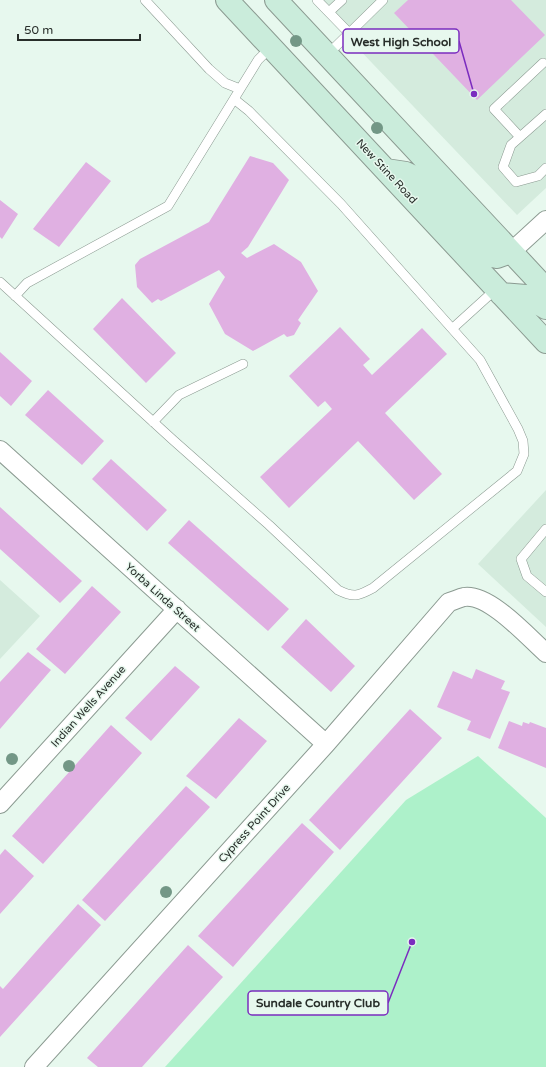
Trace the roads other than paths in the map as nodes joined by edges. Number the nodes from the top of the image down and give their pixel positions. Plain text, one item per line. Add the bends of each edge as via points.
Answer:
1 (145, 0) edge
2 (227, 0) edge
3 (276, 0) edge
4 (317, 0) edge
5 (342, 0) edge
6 (383, 0) edge
7 (329, 12) junction
8 (349, 33) junction
9 (270, 46) junction
10 (327, 55) junction
11 (543, 62) dead end
12 (240, 89) junction
13 (234, 99) junction
14 (546, 114) edge
15 (520, 137) junction
16 (546, 168) edge
17 (386, 170) junction
18 (546, 220) edge
19 (511, 252) junction
20 (0, 282) edge
21 (546, 289) edge
22 (499, 291) junction
23 (15, 296) junction
24 (546, 308) edge
25 (453, 328) junction
26 (546, 342) edge
27 (243, 364) dead end
28 (153, 422) junction
29 (0, 450) edge
30 (546, 529) edge
31 (546, 592) edge
32 (177, 609) junction
33 (546, 653) edge
34 (326, 744) junction
35 (0, 804) edge
36 (34, 1067) edge

1 - 12 lane via 209,69 225,83
2 - 9 main road, New Stine Road
3 - 10 main road
4 - 7 lane
5 - 7 lane
6 - 8 lane
7 - 8 lane
8 - 10 lane
9 - 12 lane
9 - 17 main road, New Stine Road
10 - 19 main road
11 - 15 lane via 494,109
12 - 13 lane
13 - 23 lane via 168,206 27,283
13 - 25 lane via 250,111 341,204
14 - 15 lane
15 - 16 lane via 511,145 503,167 516,182 538,176
17 - 19 main road via 406,173 414,178 486,255 497,258
17 - 22 main road, New Stine Road
18 - 19 street
19 - 21 main road
20 - 23 lane
22 - 24 main road via 526,296
22 - 25 lane
22 - 26 main road, New Stine Road
23 - 28 lane
25 - 28 lane via 480,360 518,429 523,441 524,454 521,465 517,471 373,588 360,595 350,596 338,590
27 - 28 lane via 179,395
29 - 32 street, Yorba Linda Street
30 - 31 lane via 520,558 527,576
32 - 34 street, Yorba Linda Street
32 - 35 street, Indian Wells Avenue
33 - 34 street, Cypress Point Drive via 498,610 482,600 465,597 449,602
34 - 36 street, Cypress Point Drive

